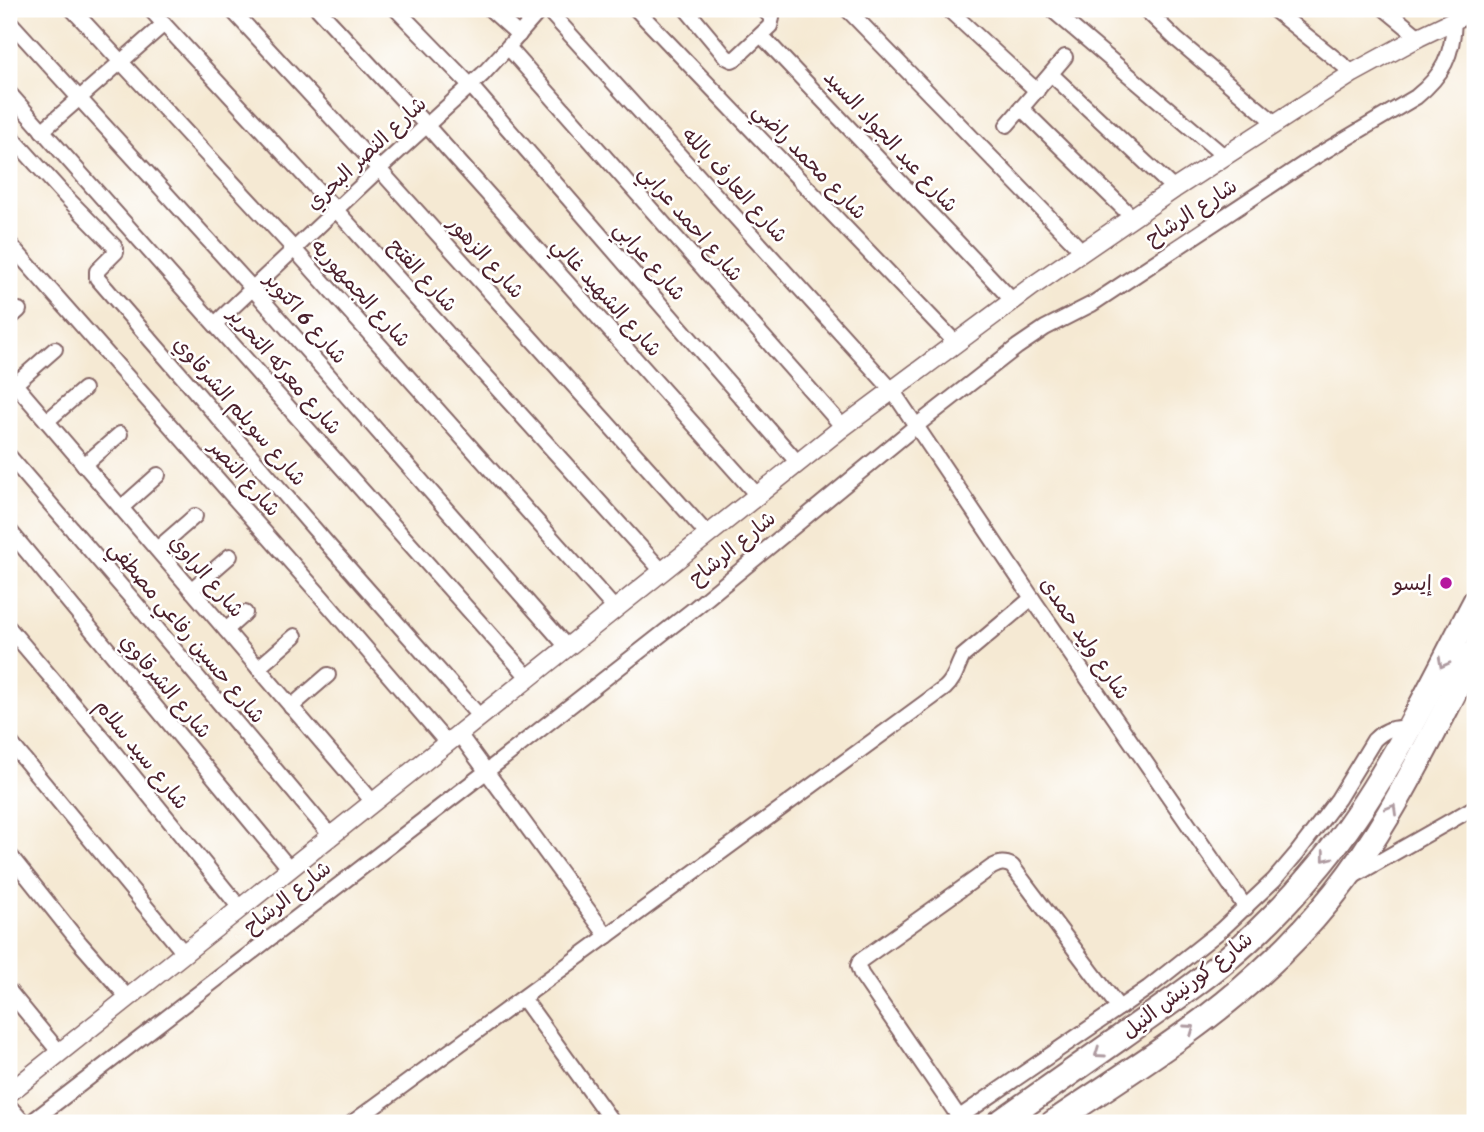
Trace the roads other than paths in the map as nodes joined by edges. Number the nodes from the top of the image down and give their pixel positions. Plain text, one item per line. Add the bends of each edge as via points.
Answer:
1 (72, 9) edge
2 (150, 9) edge
3 (231, 9) edge
4 (318, 9) edge
5 (396, 9) edge
6 (490, 9) edge
7 (541, 9) edge
8 (547, 9) edge
9 (636, 9) edge
10 (686, 9) edge
11 (763, 9) edge
12 (847, 9) edge
13 (948, 9) edge
14 (1051, 9) edge
15 (1145, 9) edge
16 (1273, 9) edge
17 (1385, 9) edge
18 (1475, 10) edge
19 (1454, 20) junction
20 (9, 21) edge
21 (164, 24) junction
22 (519, 35) junction
23 (761, 35) junction
24 (1419, 37) junction
25 (508, 47) junction
26 (1065, 57) dead end
27 (122, 61) junction
28 (1353, 73) junction
29 (1051, 74) junction
30 (471, 86) junction
31 (1037, 90) junction
32 (9, 93) edge
33 (80, 98) junction
34 (1021, 108) junction
35 (1275, 123) junction
36 (1007, 125) dead end
37 (427, 126) junction
38 (42, 131) junction
39 (9, 134) edge
40 (1224, 156) junction
41 (379, 169) junction
42 (1174, 189) junction
43 (336, 210) junction
44 (1132, 217) junction
45 (9, 243) edge
46 (294, 249) junction
47 (1082, 251) junction
48 (252, 288) junction
49 (1012, 300) junction
50 (215, 324) junction
51 (955, 342) junction
52 (55, 349) dead end
53 (12, 381) edge
54 (84, 389) dead end
55 (892, 390) junction
56 (47, 421) junction
57 (916, 426) junction
58 (843, 427) junction
59 (120, 434) dead end
60 (9, 456) edge
61 (798, 463) junction
62 (85, 465) junction
63 (158, 475) dead end
64 (757, 495) junction
65 (121, 508) junction
66 (195, 516) dead end
67 (9, 530) edge
68 (708, 535) junction
69 (157, 549) junction
70 (230, 556) dead end
71 (662, 571) junction
72 (191, 590) junction
73 (1032, 598) junction
74 (1475, 602) edge
75 (615, 609) junction
76 (245, 613) dead end
77 (9, 628) edge
78 (226, 630) junction
79 (295, 636) dead end
80 (567, 647) junction
81 (1475, 652) edge
82 (258, 668) junction
83 (328, 675) dead end
84 (529, 678) junction
85 (291, 707) junction
86 (480, 717) junction
87 (1408, 729) junction
88 (453, 738) junction
89 (9, 741) edge
90 (487, 771) junction
91 (373, 802) junction
92 (1475, 807) edge
93 (331, 836) junction
94 (9, 854) edge
95 (290, 869) junction
96 (1343, 883) junction
97 (240, 908) junction
98 (1246, 908) junction
99 (607, 936) junction
100 (184, 953) junction
101 (9, 991) edge
102 (128, 998) junction
103 (523, 998) junction
104 (1119, 1008) junction
105 (60, 1053) junction
106 (10, 1092) edge
107 (958, 1121) edge
108 (24, 1123) edge
109 (30, 1123) edge
110 (352, 1123) edge
111 (613, 1123) edge
112 (999, 1123) edge
113 (1053, 1123) edge

1 - 27 street, شارع الجمهوريه
2 - 21 street, شارع الفتح
3 - 41 street, شارع الزهور
4 - 37 street, شارع الشهيد غالي
5 - 30 street, شارع عرابي
6 - 22 street
7 - 22 street, شارع النصر البحري
8 - 55 street, شارع العارف بالله
9 - 51 street, شارع محمد راضي
10 - 23 street via 730,60
11 - 23 street via 772,21
12 - 47 street
13 - 31 street
14 - 40 street
15 - 35 street
16 - 28 street
17 - 24 street
18 - 19 street, شارع الرشاح
19 - 24 street, شارع الرشاح
19 - 57 street, شارع الرشاح via 1449,56 1441,73 1416,97 1308,161 1092,304 1031,337
20 - 33 street, شارع 6 اكتوبر
21 - 27 street
21 - 43 street, شارع الفتح
22 - 25 street, شارع النصر البحري
23 - 49 street, شارع عبد الجواد السيد
24 - 28 street, شارع الرشاح
25 - 30 street, شارع النصر البحري
25 - 58 street, شارع احمد عرابي
26 - 29 street
27 - 33 street
27 - 46 street, شارع الجمهوريه
28 - 35 street, شارع الرشاح
29 - 31 street
29 - 42 street
30 - 37 street, شارع النصر البحري
30 - 61 street, شارع عرابي
31 - 34 street
32 - 38 street, شارع معركه التحرير
33 - 38 street
33 - 48 street, شارع 6 اكتوبر
34 - 36 street
34 - 44 street
35 - 40 street, شارع الرشاح
37 - 41 street, شارع النصر البحري
37 - 64 street, شارع الشهيد غالي
38 - 50 street, شارع معركه التحرير
39 - 86 street, شارع سويلم الشرقاوي via 114,246 115,253 97,271 97,278
40 - 42 street, شارع الرشاح
41 - 43 street, شارع النصر البحري
41 - 68 street, شارع الزهور
42 - 44 street, شارع الرشاح
43 - 46 street, شارع النصر البحري
43 - 71 street, شارع الفتح
44 - 47 street, شارع الرشاح
45 - 88 street, شارع النصر via 319,594
46 - 48 street, شارع النصر البحري
46 - 75 street, شارع الجمهوريه
47 - 49 street, شارع الرشاح
48 - 50 street, شارع النصر البحري
48 - 80 street, شارع 6 اكتوبر
49 - 51 street, شارع الرشاح
50 - 84 street, شارع معركه التحرير
51 - 55 street, شارع الرشاح
52 - 53 street
53 - 56 street, شارع الراوي
54 - 56 street
55 - 57 street, شارع وليد حمدى
55 - 58 street, شارع الرشاح
56 - 62 street, شارع الراوي
57 - 73 street, شارع وليد حمدى
57 - 90 street, شارع الرشاح
58 - 61 street, شارع الرشاح
59 - 62 street
60 - 93 street, شارع حسين رفاعي مصطفي
61 - 64 street, شارع الرشاح
62 - 65 street, شارع الراوي
63 - 65 street
64 - 68 street, شارع الرشاح
65 - 69 street, شارع الراوي
66 - 69 street
67 - 95 street, شارع الشرقاوي
68 - 71 street, شارع الرشاح
69 - 72 street, شارع الراوي
70 - 72 street
71 - 75 street, شارع الرشاح
72 - 78 street, شارع الراوي
73 - 98 street, شارع وليد حمدى
73 - 99 street via 963,656 945,688
74 -> 87 highway, شارع كورنيش النيل
75 - 80 street, شارع الرشاح
76 - 78 street
77 - 97 street, شارع سيد سلام
78 - 82 street, شارع الراوي
79 - 82 street
80 - 84 street, شارع الرشاح
96 -> 81 highway, شارع كورنيش النيل via 1390,813
82 - 85 street, شارع الراوي
83 - 85 street
84 - 86 street, شارع الرشاح
85 - 91 street, شارع الراوي
86 - 88 street, شارع الرشاح
87 - 98 street via 1393,728 1374,740 1320,824
87 -> 112 highway, شارع كورنيش النيل via 1350,825 1260,929 1194,985
88 - 90 street, شارع النصر
88 - 91 street, شارع الرشاح
89 - 100 street
90 - 99 street, شارع النصر
90 - 109 street, شارع الرشاح
91 - 93 street, شارع الرشاح
92 - 96 street
93 - 95 street, شارع الرشاح
94 - 102 street
95 - 97 street, شارع الرشاح
113 -> 96 highway, شارع كورنيش النيل via 1231,998 1290,944
97 - 100 street, شارع الرشاح
98 - 104 street
99 - 103 street
100 - 102 street, شارع الرشاح
101 - 105 street
102 - 105 street, شارع الرشاح
103 - 110 street
103 - 111 street
104 - 107 street
104 - 107 street via 1012,866 999,863 992,867 858,966
105 - 106 street, شارع الرشاح
106 - 108 street

